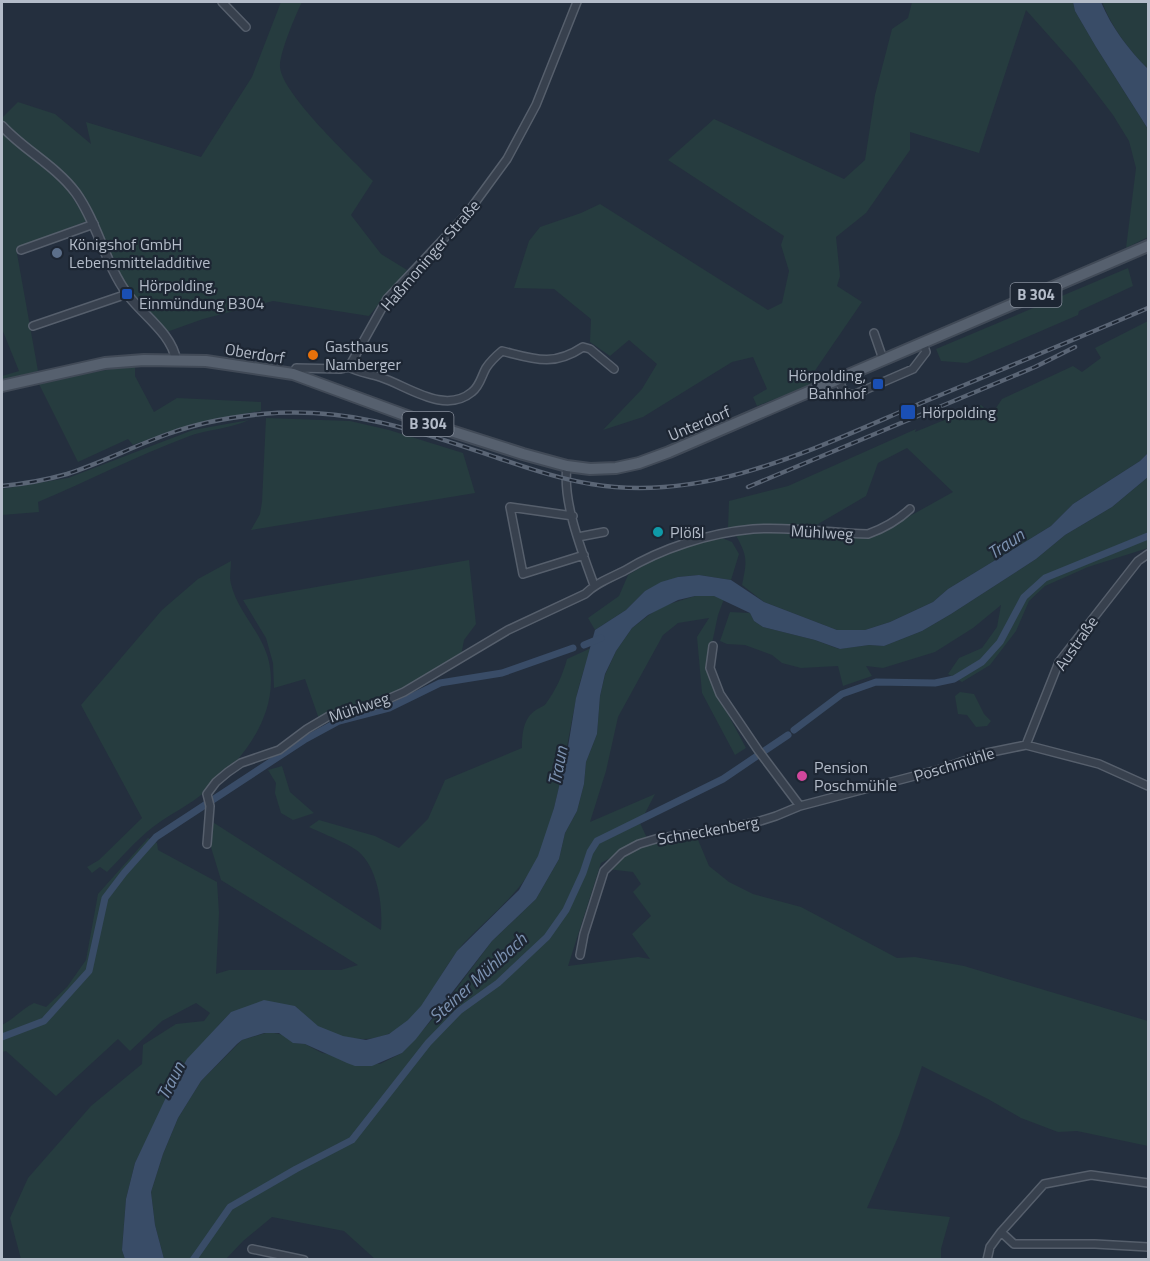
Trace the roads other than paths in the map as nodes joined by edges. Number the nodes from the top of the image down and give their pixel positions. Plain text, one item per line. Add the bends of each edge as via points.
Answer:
1 (222, 2) edge
2 (577, 2) edge
3 (246, 27) dead end
4 (2, 126) edge
5 (94, 224) junction
6 (1149, 246) edge
7 (21, 250) dead end
8 (127, 294) junction
9 (33, 326) dead end
10 (874, 333) dead end
11 (923, 343) junction
12 (883, 359) junction
13 (176, 360) junction
14 (349, 367) junction
15 (614, 369) dead end
16 (293, 374) junction
17 (838, 379) junction
18 (2, 386) edge
19 (567, 466) junction
20 (910, 509) dead end
21 (573, 516) junction
22 (604, 532) dead end
23 (579, 537) junction
24 (1149, 554) edge
25 (584, 555) junction
26 (594, 585) junction
27 (713, 646) dead end
28 (1026, 745) junction
29 (1149, 786) edge
30 (800, 806) junction
31 (207, 844) dead end
32 (580, 955) dead end
33 (1149, 1183) edge
34 (1001, 1232) junction
35 (1149, 1247) edge
36 (252, 1249) dead end
37 (304, 1260) edge
38 (987, 1260) edge

1 - 3 street
2 - 14 street, Haßmoninger Straße via 536,105 507,159 466,215 387,299
4 - 5 street via 63,178
5 - 7 street
5 - 8 street
6 - 11 main road, Unterdorf / B 304
8 - 9 street
8 - 13 street via 170,344
10 - 12 street
11 - 12 main road, Unterdorf / B 304
11 - 17 street via 926,352 913,369 853,395 844,392
12 - 17 main road, Unterdorf / B 304
13 - 16 main road, Oberdorf / B 304
13 - 18 main road, Oberdorf / B 304 via 105,363
14 - 15 street via 426,397 450,401 471,393 502,351 543,361 560,359 583,347
14 - 16 street via 296,368
16 - 19 main road, Oberdorf / B 304 via 429,424
17 - 19 main road, Unterdorf / B 304 via 645,461 610,469
19 - 21 street
20 - 26 street, Mühlweg via 898,520 868,534 753,529 706,538 649,556
21 - 23 street
21 - 25 street via 510,507 523,574
22 - 23 street
23 - 25 street
24 - 28 street, Austraße via 1138,561 1059,662
25 - 26 street
26 - 31 street, Mühlweg via 585,594 508,630 404,692 372,706 329,716 279,750 241,763 207,794
27 - 30 street via 710,668 720,694
28 - 29 street, Poschmühle via 1099,764
28 - 30 street, Poschmühle
30 - 32 street, Schneckenberg via 757,822 659,838 622,853 604,871
33 - 34 street via 1091,1175 1044,1184
34 - 35 street via 1014,1244
34 - 38 street via 990,1247
36 - 37 street

